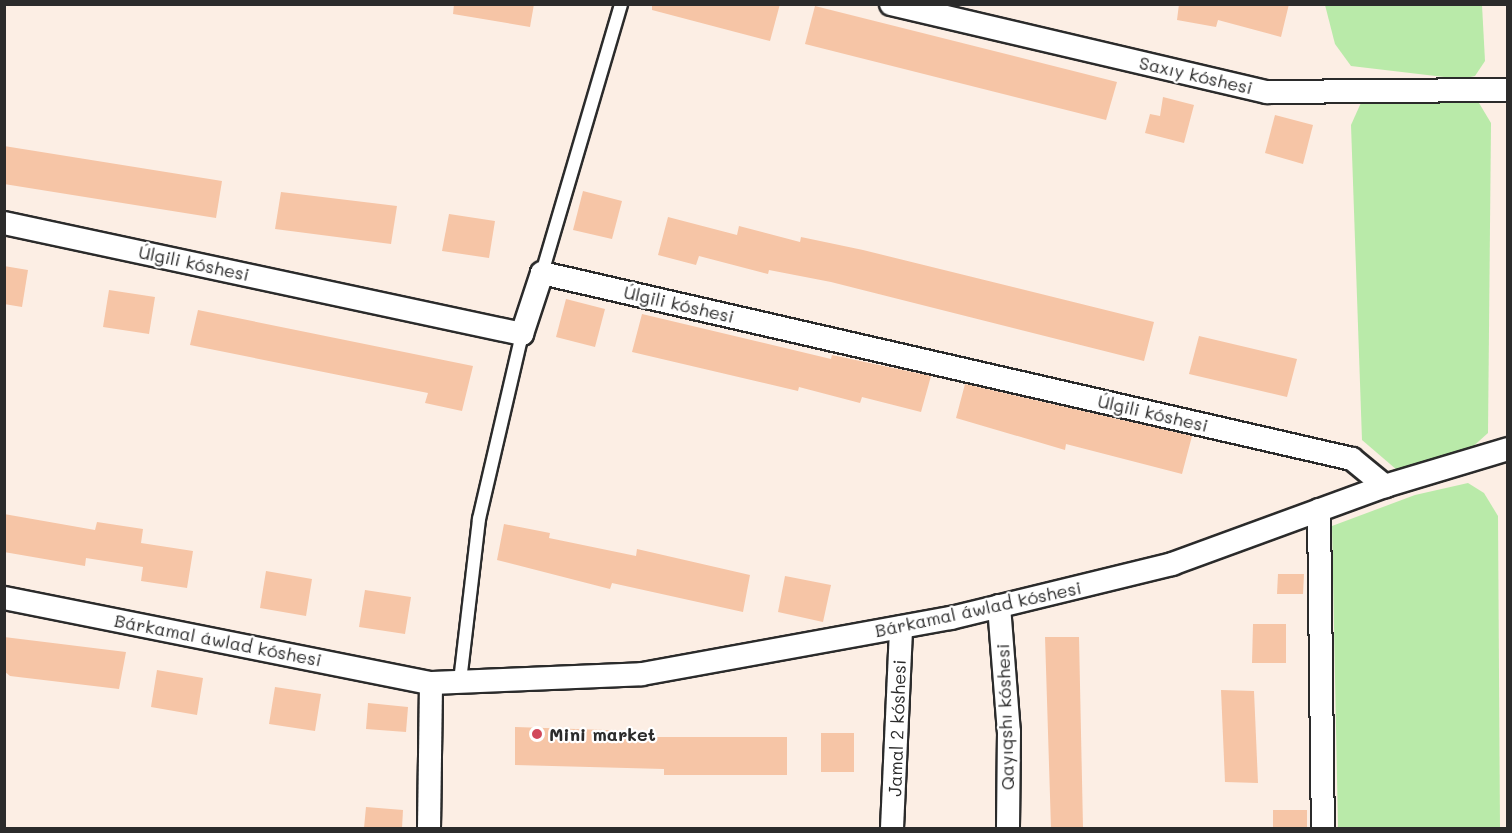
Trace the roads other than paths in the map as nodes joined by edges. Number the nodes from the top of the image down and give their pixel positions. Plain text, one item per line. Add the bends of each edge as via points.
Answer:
1 (621, 4) edge
2 (891, 4) edge
3 (1508, 90) edge
4 (4, 223) edge
5 (542, 273) junction
6 (522, 334) junction
7 (1508, 449) edge
8 (1385, 486) junction
9 (1319, 510) junction
10 (4, 598) edge
11 (999, 606) junction
12 (901, 627) junction
13 (460, 681) junction
14 (431, 683) junction
15 (429, 828) edge
16 (892, 828) edge
17 (1008, 828) edge
18 (1323, 828) edge

1 - 5 lane
2 - 3 street, Saxıy kóshesi via 1268,92
4 - 6 street, Úlgili kóshesi
5 - 6 street
5 - 8 street, Úlgili kóshesi via 1352,459
6 - 13 lane via 479,519
7 - 8 street, Bárkamal áwlad kóshesi
8 - 9 street, Bárkamal áwlad kóshesi
9 - 11 street, Bárkamal áwlad kóshesi via 1172,564
9 - 18 street
10 - 14 street, Bárkamal áwlad kóshesi
11 - 12 street, Bárkamal áwlad kóshesi
11 - 17 street, Qayıqshı kóshesi via 1010,732
12 - 13 street, Bárkamal áwlad kóshesi via 642,674
12 - 16 street, Jamal 2 kóshesi
13 - 14 street, Bárkamal áwlad kóshesi
14 - 15 street

